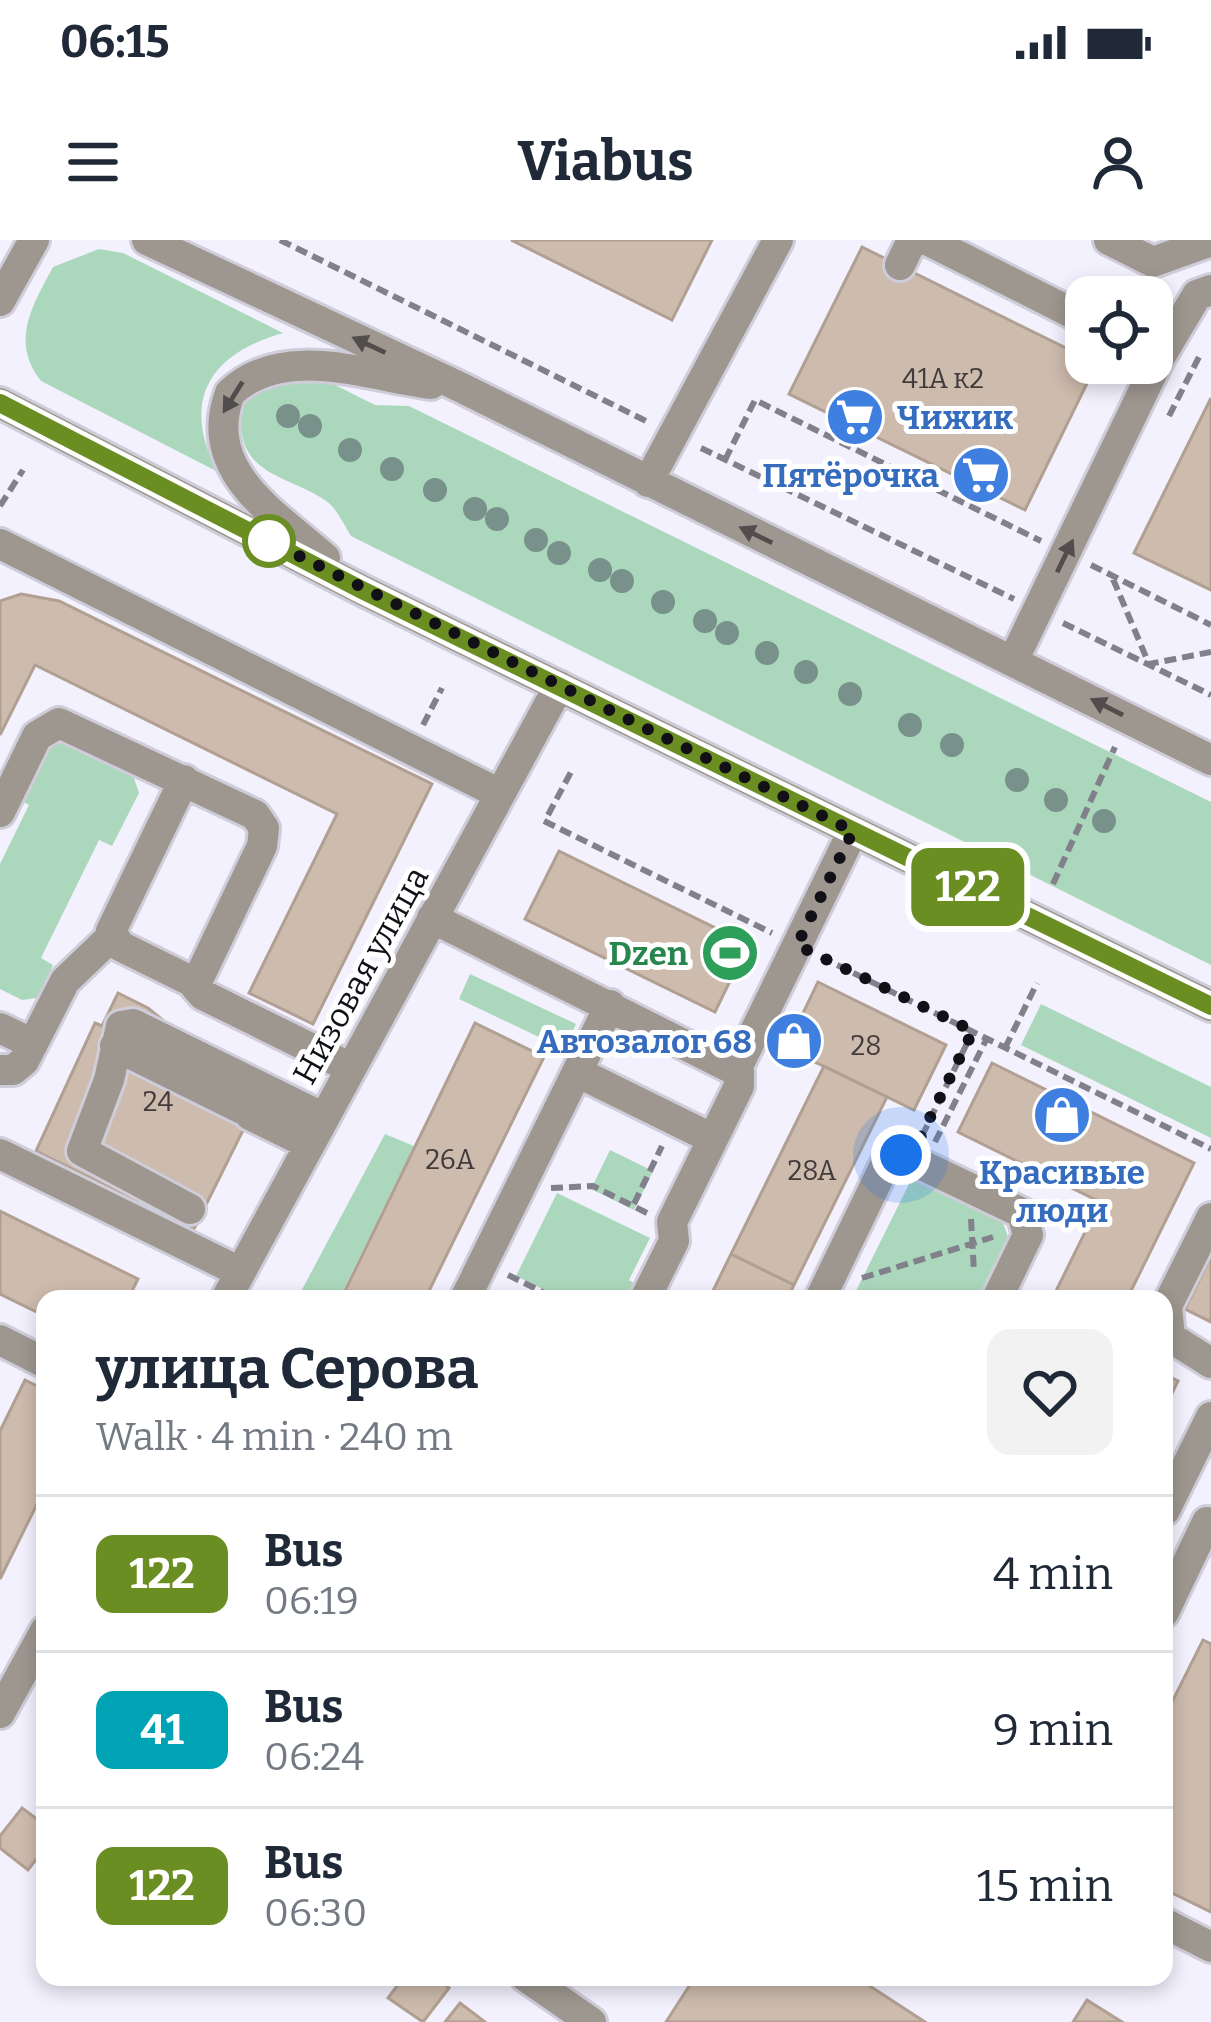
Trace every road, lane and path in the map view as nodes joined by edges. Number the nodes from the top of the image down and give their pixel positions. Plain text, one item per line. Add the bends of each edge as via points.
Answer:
1 (34, 240) edge
2 (147, 240) edge
3 (280, 240) edge
4 (778, 240) edge
5 (927, 240) edge
6 (1109, 240) edge
7 (1211, 242) edge
8 (1211, 290) edge
9 (0, 301) edge
10 (1065, 309) edge
11 (1173, 331) edge
12 (1143, 384) edge
13 (460, 388) junction
14 (0, 403) edge
15 (673, 434) junction
16 (725, 460) junction
17 (23, 470) dead end
18 (648, 482) junction
19 (0, 506) edge
20 (0, 544) edge
21 (1067, 553) junction
22 (1112, 576) junction
23 (362, 590) junction
24 (1038, 611) junction
25 (1211, 625) edge
26 (1211, 652) edge
27 (1013, 661) junction
28 (1149, 664) junction
29 (559, 686) junction
30 (442, 688) dead end
31 (1211, 695) edge
32 (1114, 747) dead end
33 (411, 750) junction
34 (1211, 760) edge
35 (571, 772) dead end
36 (184, 780) junction
37 (500, 794) junction
38 (0, 812) edge
39 (853, 831) junction
40 (1053, 884) dead end
41 (432, 918) junction
42 (763, 928) dead end
43 (112, 936) junction
44 (797, 945) junction
45 (195, 983) junction
46 (1037, 983) dead end
47 (610, 1005) junction
48 (1211, 1006) edge
49 (0, 1028) edge
50 (973, 1031) junction
51 (987, 1038) junction
52 (33, 1044) junction
53 (115, 1046) junction
54 (1005, 1048) junction
55 (737, 1067) junction
56 (351, 1068) junction
57 (0, 1070) edge
58 (577, 1072) junction
59 (675, 1120) junction
60 (317, 1131) junction
61 (713, 1138) junction
62 (1211, 1148) edge
63 (0, 1154) edge
64 (918, 1160) junction
65 (970, 1185) junction
66 (519, 1190) junction
67 (633, 1206) junction
68 (190, 1209) dead end
69 (1211, 1218) edge
70 (672, 1226) junction
71 (1028, 1226) junction
72 (973, 1243) junction
73 (483, 1263) junction
74 (235, 1290) edge
75 (470, 1290) edge
76 (538, 1290) edge
77 (650, 1290) edge
78 (824, 1290) edge
79 (834, 1290) edge
80 (985, 1290) edge
81 (1173, 1299) edge
82 (1173, 1339) edge
83 (0, 1340) edge
84 (36, 1358) edge
85 (1211, 1363) edge
86 (1211, 1417) edge
87 (1173, 1493) edge
88 (1173, 1511) edge
89 (1209, 1522) edge
90 (1173, 1588) edge
91 (36, 1644) edge
92 (0, 1645) edge
93 (36, 1651) edge
94 (0, 1713) edge
95 (1173, 1928) edge
96 (1211, 1947) edge
97 (539, 1986) edge
98 (591, 2022) edge

1 - 9 street
13 -> 2 street
3 - 15 path
4 - 15 street
5 - 10 street
6 - 7 street via 1153,262
8 - 11 street via 1197,296
12 - 21 street
13 - 18 street
13 -> 23 street via 297,364 271,366 230,393 220,436 238,480
14 - 23 street
15 - 16 path
15 - 18 street
16 - 21 path via 755,400
16 - 24 path
17 - 19 path
27 -> 18 street
20 - 33 street
21 - 22 path
24 -> 21 street
22 - 25 path
22 - 28 path
23 - 29 street
24 - 27 street
24 - 28 path
26 - 28 path
34 -> 27 street
28 - 31 path
29 - 37 street, Низовая улица
29 - 39 street
30 - 33 path
32 - 40 path
33 - 37 street
35 - 42 path via 546,818
36 - 38 street via 59,723 38,736
36 - 43 street
36 - 45 street via 255,815 265,834
37 - 41 street, Низовая улица
39 - 44 street
39 - 48 street
41 - 47 street
41 - 56 street, Низовая улица
43 - 45 street
43 - 52 street via 65,981
44 - 50 path
44 - 55 street
45 - 56 street via 202,995
46 - 54 path
47 - 55 street
47 - 58 street
49 - 52 street
50 - 51 path
50 - 64 path
51 - 54 path
51 - 64 path
52 - 57 street via 19,1067
53 - 60 street via 246,1112
53 - 60 street via 121,1027 133,1024
53 - 68 street via 82,1151
54 - 62 path
55 - 61 street via 739,1086
56 - 60 street, Низовая улица
58 - 59 street
58 - 66 street
59 - 61 street
59 - 67 path
60 - 74 street, Низовая улица
61 - 70 street
63 - 74 street
64 - 65 street
64 - 78 street via 896,1156 886,1166
65 - 71 street via 1015,1208
65 - 72 path
66 - 67 path via 588,1185
66 - 73 street
67 - 70 path
69 - 81 street
70 - 77 street via 674,1241
71 - 72 path
71 - 80 street
72 - 79 path
72 - 80 path
73 - 75 street
73 - 76 path
82 - 85 street
83 - 84 street
86 - 87 street
88 - 89 street
89 - 90 street
91 - 92 street
93 - 94 street
95 - 96 street
97 - 98 street

